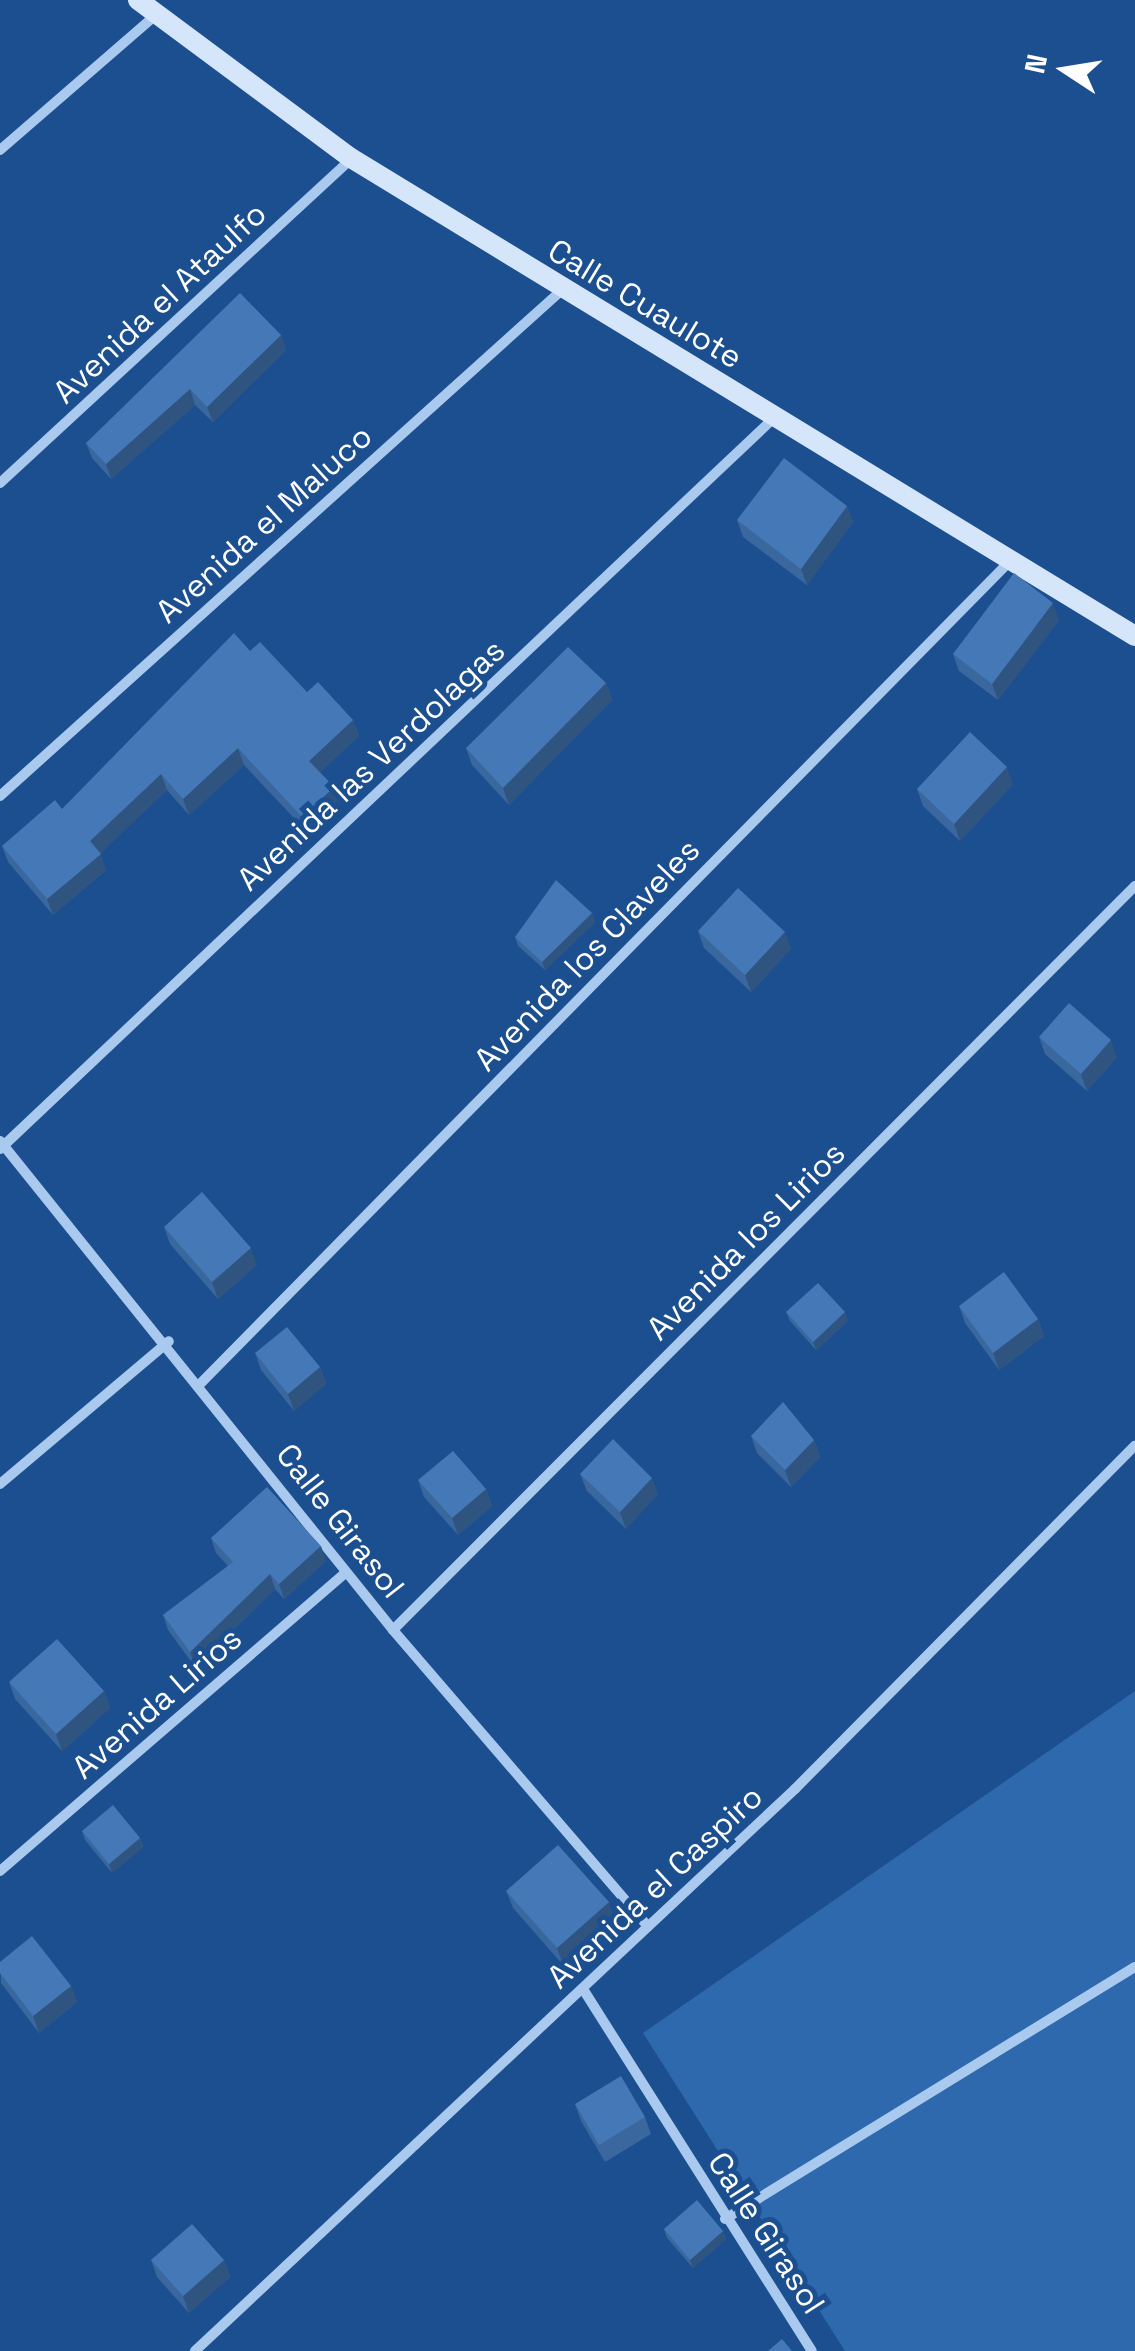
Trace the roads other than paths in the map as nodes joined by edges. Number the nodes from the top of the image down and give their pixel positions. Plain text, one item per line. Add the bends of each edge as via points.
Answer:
1 (138, 0) edge
2 (157, 14) junction
3 (0, 150) edge
4 (351, 158) junction
5 (562, 290) junction
6 (776, 417) junction
7 (0, 483) edge
8 (1009, 562) junction
9 (1135, 636) edge
10 (0, 796) edge
11 (1135, 886) edge
12 (1, 1145) edge
13 (170, 1341) junction
14 (202, 1383) junction
15 (1135, 1446) edge
16 (0, 1484) edge
17 (346, 1572) junction
18 (393, 1630) junction
19 (0, 1871) edge
20 (648, 1926) junction
21 (1135, 1967) edge
22 (583, 1989) junction
23 (725, 2219) junction
24 (195, 2351) edge
25 (812, 2351) edge

1 - 2 street, Calle Cuaulote
2 - 3 street
2 - 4 street, Calle Cuaulote
4 - 5 street, Calle Cuaulote
4 - 7 street, Avenida el Ataulfo
5 - 6 street, Calle Cuaulote
5 - 10 street, Avenida el Maluco
6 - 8 street, Calle Cuaulote
6 - 12 street, Avenida las Verdolagas
8 - 9 street, Calle Cuaulote
8 - 14 street, Avenida los Claveles
11 - 18 street, Avenida los Lirios
12 - 13 street, Calle Girasol
13 - 14 street, Calle Girasol
13 - 16 street
14 - 17 street, Calle Girasol
15 - 20 street, Avenida el Caspiro
17 - 18 street, Calle Girasol
17 - 19 street, Avenida Lirios
18 - 20 street, Calle Girasol
20 - 22 street, Avenida el Caspiro
21 - 23 street
22 - 23 street, Calle Girasol
22 - 24 street, Avenida el Caspiro
23 - 25 street, Calle Girasol

